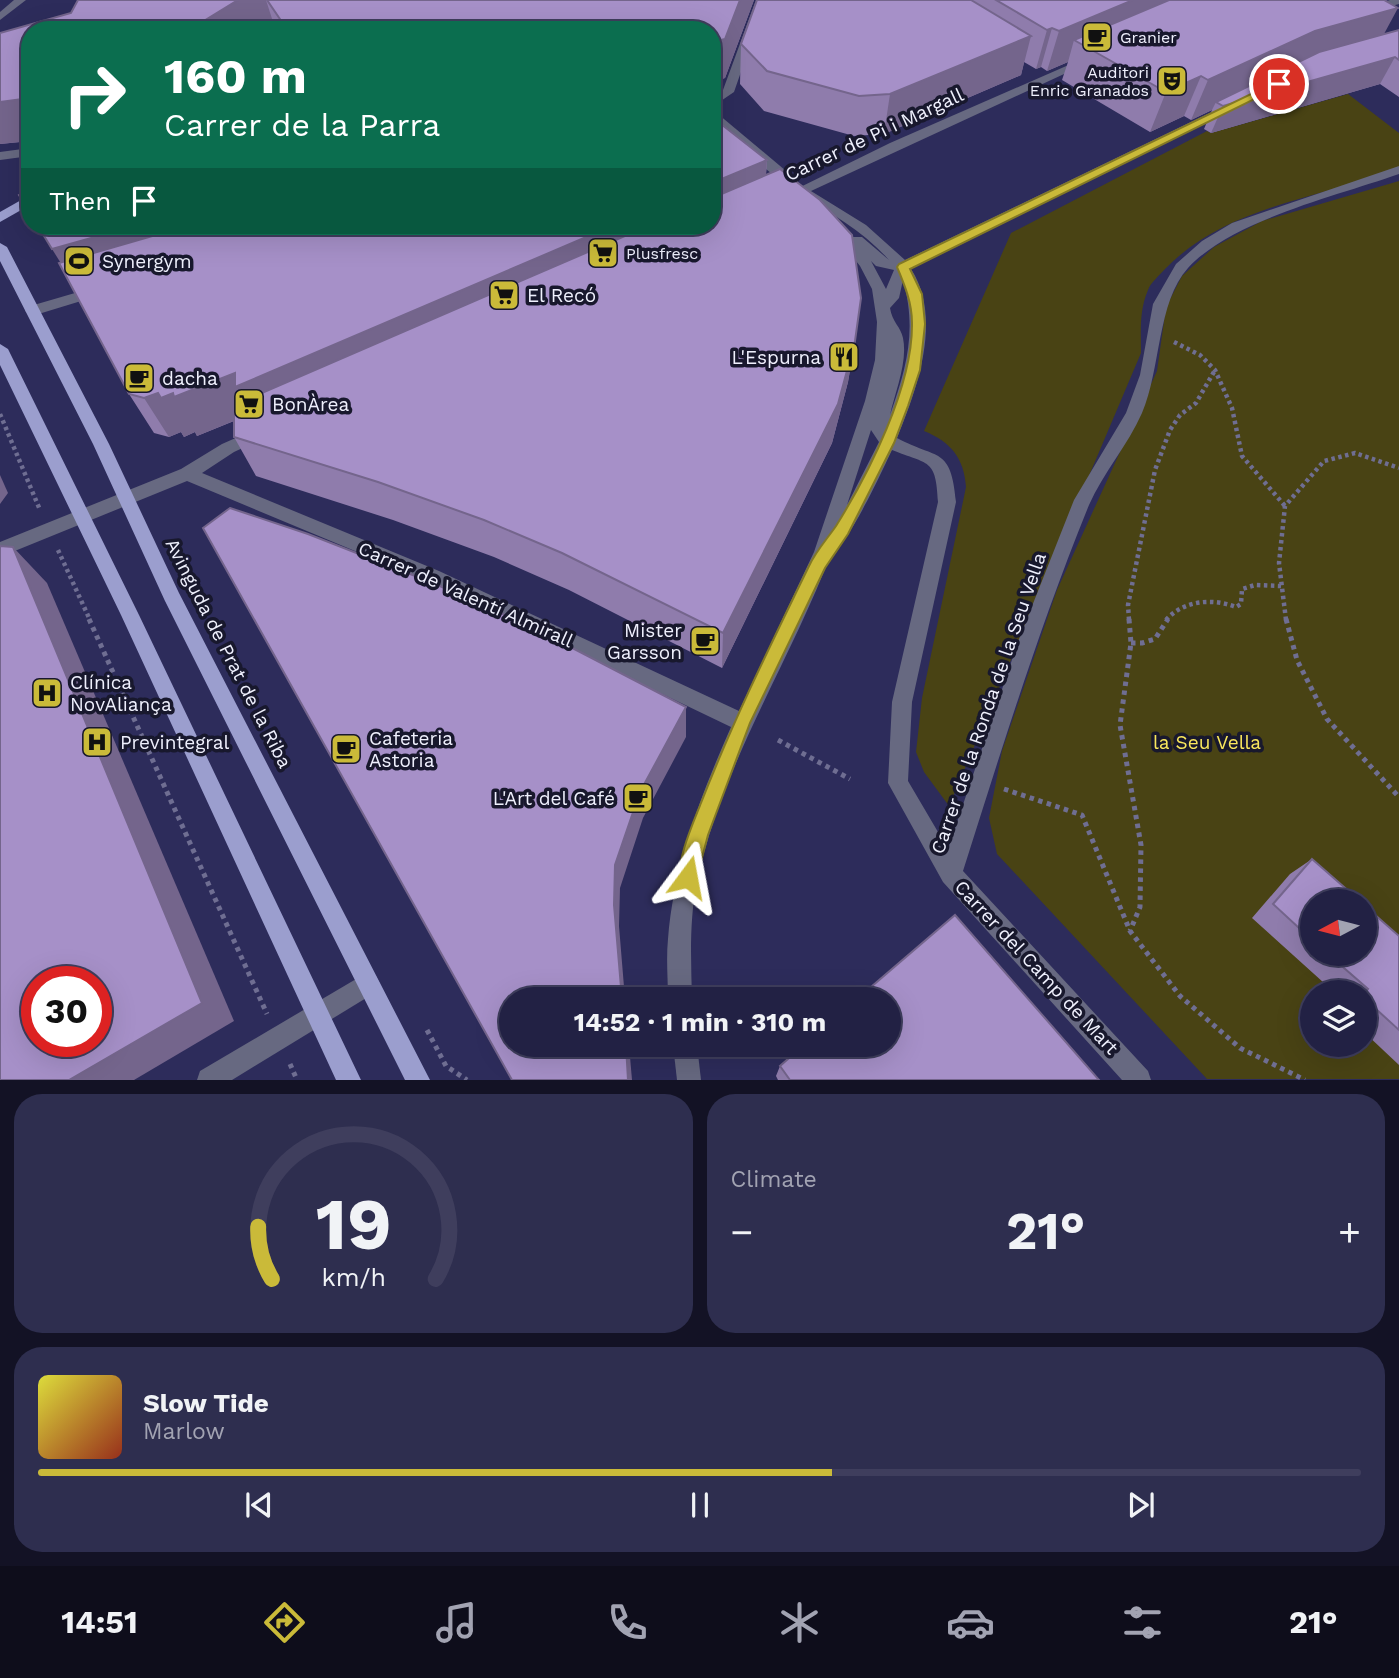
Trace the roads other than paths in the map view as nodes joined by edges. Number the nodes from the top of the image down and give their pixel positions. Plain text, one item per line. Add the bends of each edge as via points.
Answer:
1 (20, 0) edge
2 (761, 0) edge
3 (1399, 1) edge
4 (1361, 11) edge
5 (0, 17) edge
6 (1093, 58) edge
7 (1031, 74) edge
8 (1042, 81) junction
9 (721, 97) edge
10 (1245, 100) edge
11 (721, 123) edge
12 (21, 153) edge
13 (0, 156) edge
14 (1399, 170) edge
15 (802, 191) junction
16 (776, 202) edge
17 (21, 205) edge
18 (0, 218) edge
19 (838, 229) junction
20 (0, 247) edge
21 (903, 267) junction
22 (117, 285) edge
23 (32, 311) junction
24 (883, 313) junction
25 (0, 349) edge
26 (273, 428) edge
27 (887, 443) junction
28 (187, 474) junction
29 (127, 500) junction
30 (83, 518) junction
31 (0, 550) edge
32 (818, 564) junction
33 (742, 722) junction
34 (951, 874) junction
35 (368, 984) junction
36 (679, 987) edge
37 (319, 1014) junction
38 (686, 1057) edge
39 (209, 1080) edge
40 (349, 1080) edge
41 (418, 1080) edge
42 (689, 1080) edge
43 (1139, 1080) edge

1 - 5 street
2 - 9 street via 728,92
3 - 4 street
6 - 8 street, Carrer de Pi i Margall
7 - 8 street
8 - 15 street, Carrer de Pi i Margall
10 - 21 street
11 - 15 street
12 - 13 street
14 - 34 street, Carrer de la Ronda de la Seu Vella via 1237,226 1181,267 1160,304 1148,375 1134,414 1083,500 1028,639
15 - 16 street, Carrer de Pi i Margall
15 - 19 street
15 - 21 street via 874,239
17 - 18 main road
19 - 21 street via 881,263
19 - 24 street via 869,270 882,297
20 - 23 main road, Avinguda de Prat de la Riba
21 - 24 street
21 - 27 street via 915,294 919,324 913,370
22 - 23 street
23 - 29 main road, Avinguda de Prat de la Riba
24 - 27 street via 896,336 879,430
24 - 32 street via 879,375 869,415
25 - 30 main road
26 - 28 street via 228,448
27 - 32 street via 842,529
27 - 34 street, Carrer del Camp de Mart via 929,456 944,475 947,502 902,702 898,783
28 - 29 street
28 - 33 street, Carrer de Valentí Almirall via 433,576
29 - 30 street
29 - 35 main road, Avinguda de Prat de la Riba
30 - 31 street
30 - 37 main road
32 - 33 street
33 - 36 street via 698,835 683,898 677,950
34 - 43 street, Carrer del Camp de Mart
35 - 37 street
35 - 41 main road, Avinguda de Prat de la Riba
37 - 39 street
37 - 40 main road
38 - 42 street

